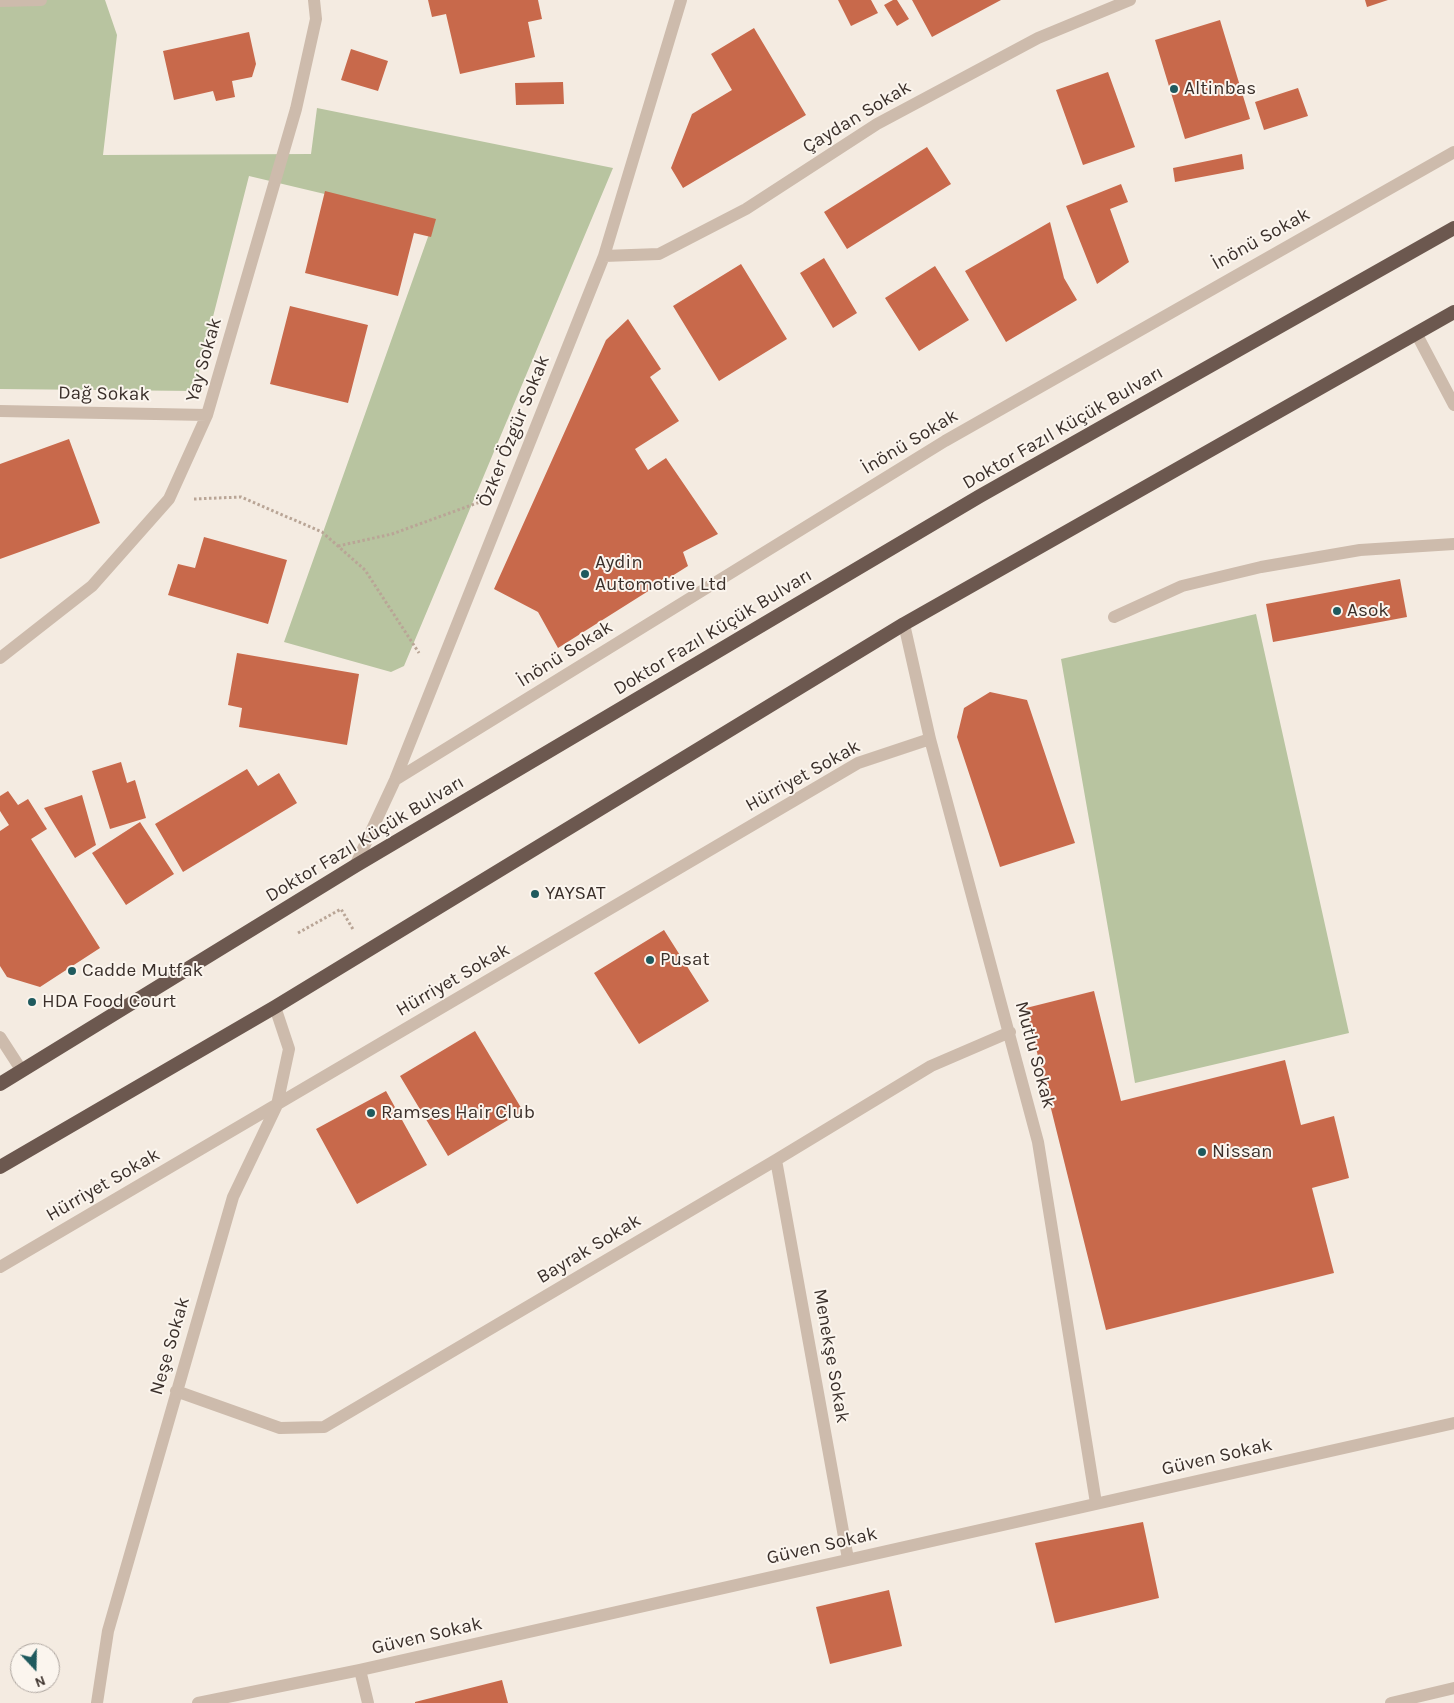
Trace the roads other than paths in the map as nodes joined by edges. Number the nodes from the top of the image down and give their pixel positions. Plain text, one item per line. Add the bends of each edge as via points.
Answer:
1 (0, 0) edge
2 (40, 0) edge
3 (314, 0) edge
4 (681, 0) edge
5 (1130, 0) edge
6 (1454, 152) edge
7 (1454, 228) edge
8 (604, 256) junction
9 (1454, 312) edge
10 (1416, 333) junction
11 (1454, 405) edge
12 (0, 411) edge
13 (207, 415) junction
14 (1454, 544) edge
15 (1114, 617) dead end
16 (904, 624) junction
17 (0, 658) edge
18 (930, 739) junction
19 (395, 780) junction
20 (355, 866) junction
21 (275, 1007) junction
22 (1010, 1032) junction
23 (0, 1037) edge
24 (22, 1071) junction
25 (0, 1084) edge
26 (278, 1105) junction
27 (776, 1160) junction
28 (0, 1167) edge
29 (0, 1267) edge
30 (176, 1391) junction
31 (1454, 1423) edge
32 (1096, 1503) junction
33 (848, 1559) junction
34 (360, 1670) junction
35 (1454, 1688) edge
36 (97, 1703) edge
37 (198, 1703) edge
38 (368, 1703) edge
39 (1391, 1703) edge

1 - 2 street
3 - 13 street, Yay Sokak via 316,19 296,109
4 - 8 street, Özker Özgür Sokak
5 - 8 street, Çaydan Sokak via 1038,38 877,124 746,209 659,254
6 - 19 street, İnönü Sokak via 945,442
7 - 20 highway, Doktor Fazıl Küçük Bulvarı via 980,496
8 - 19 street, Özker Özgür Sokak
9 - 10 highway
10 - 11 street
10 - 16 highway
12 - 13 street, Dağ Sokak
13 - 17 street, Yay Sokak via 169,499 92,586
14 - 15 street via 1360,550 1261,567 1182,586
16 - 18 street, Mutlu Sokak
16 - 21 highway
18 - 22 street, Mutlu Sokak
18 - 26 street, Hürriyet Sokak via 858,763
19 - 20 street, Özker Özgür Sokak
20 - 24 highway, Doktor Fazıl Küçük Bulvarı
21 - 26 street, Neşe Sokak via 289,1050
21 - 28 highway
22 - 27 street, Bayrak Sokak via 931,1066
22 - 32 street, Mutlu Sokak via 1038,1142
23 - 24 street
24 - 25 highway, Doktor Fazıl Küçük Bulvarı
26 - 29 street, Hürriyet Sokak
26 - 30 street, Neşe Sokak via 232,1197
27 - 30 street, Bayrak Sokak via 324,1427 280,1428
27 - 33 street, Menekşe Sokak
30 - 36 street, Neşe Sokak via 108,1631
31 - 32 street, Güven Sokak
32 - 33 street, Güven Sokak
33 - 34 street, Güven Sokak
34 - 37 street, Güven Sokak
34 - 38 street
35 - 39 street

